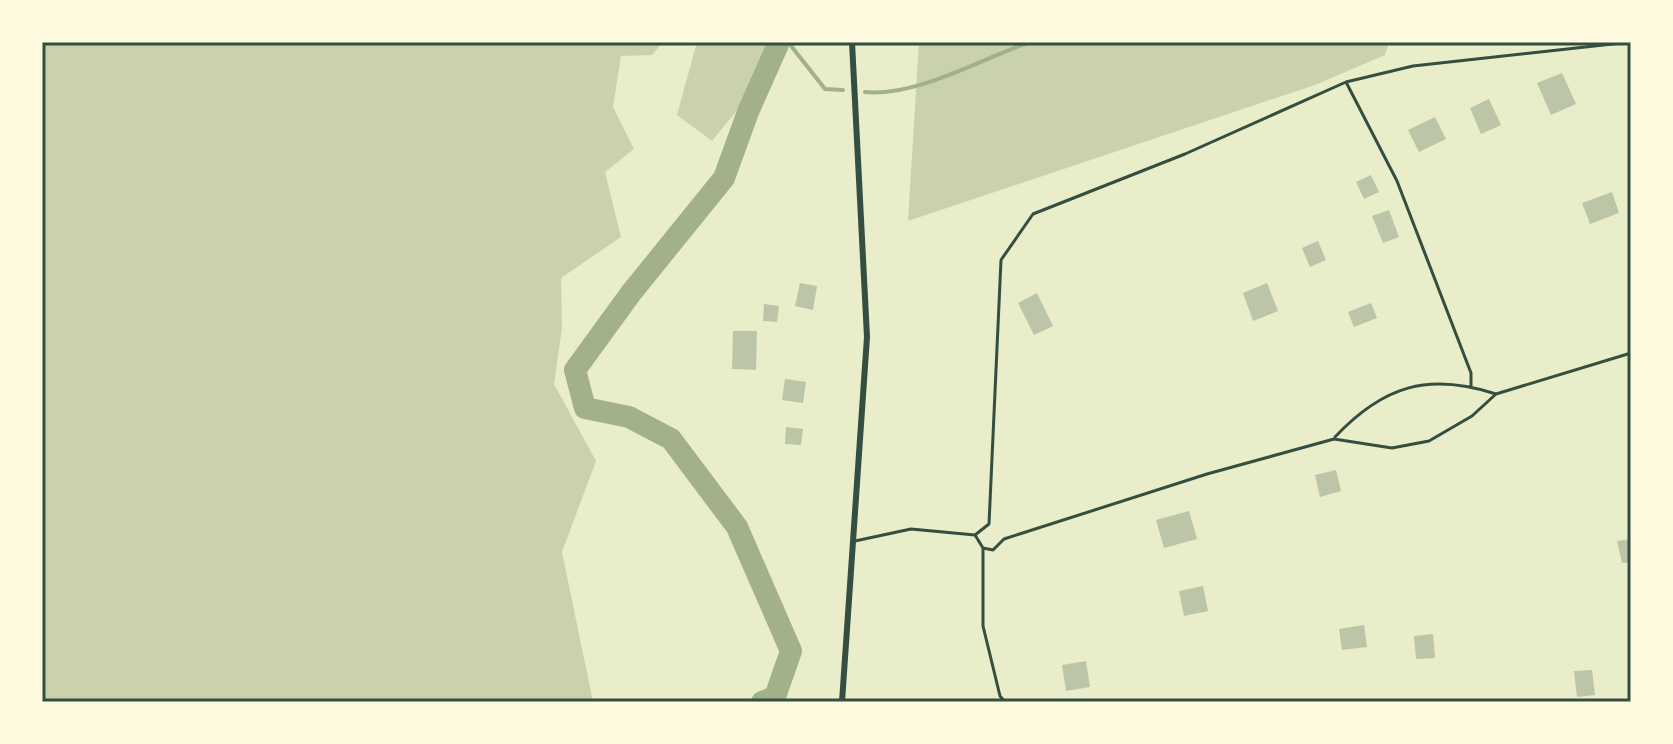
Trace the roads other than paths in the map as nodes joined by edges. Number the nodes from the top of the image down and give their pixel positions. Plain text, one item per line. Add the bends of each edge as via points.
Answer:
1 (852, 42) edge
2 (1631, 42) edge
3 (1346, 82) junction
4 (1631, 353) edge
5 (1471, 386) junction
6 (1496, 394) junction
7 (1334, 439) junction
8 (975, 535) junction
9 (855, 541) junction
10 (983, 548) junction
11 (842, 702) edge
12 (1005, 702) edge

1 - 9 street via 867,337
2 - 3 lane via 1413,66
3 - 5 lane via 1397,181 1441,288
3 - 8 lane via 1033,214 1001,260 994,472 989,524
4 - 6 lane
5 - 6 lane
5 - 7 lane via 1403,388 1362,408
6 - 7 lane via 1472,416 1429,441 1392,448
7 - 10 lane via 1004,539 993,550
8 - 9 lane via 911,529
8 - 10 lane
9 - 11 street
10 - 12 lane via 983,626

